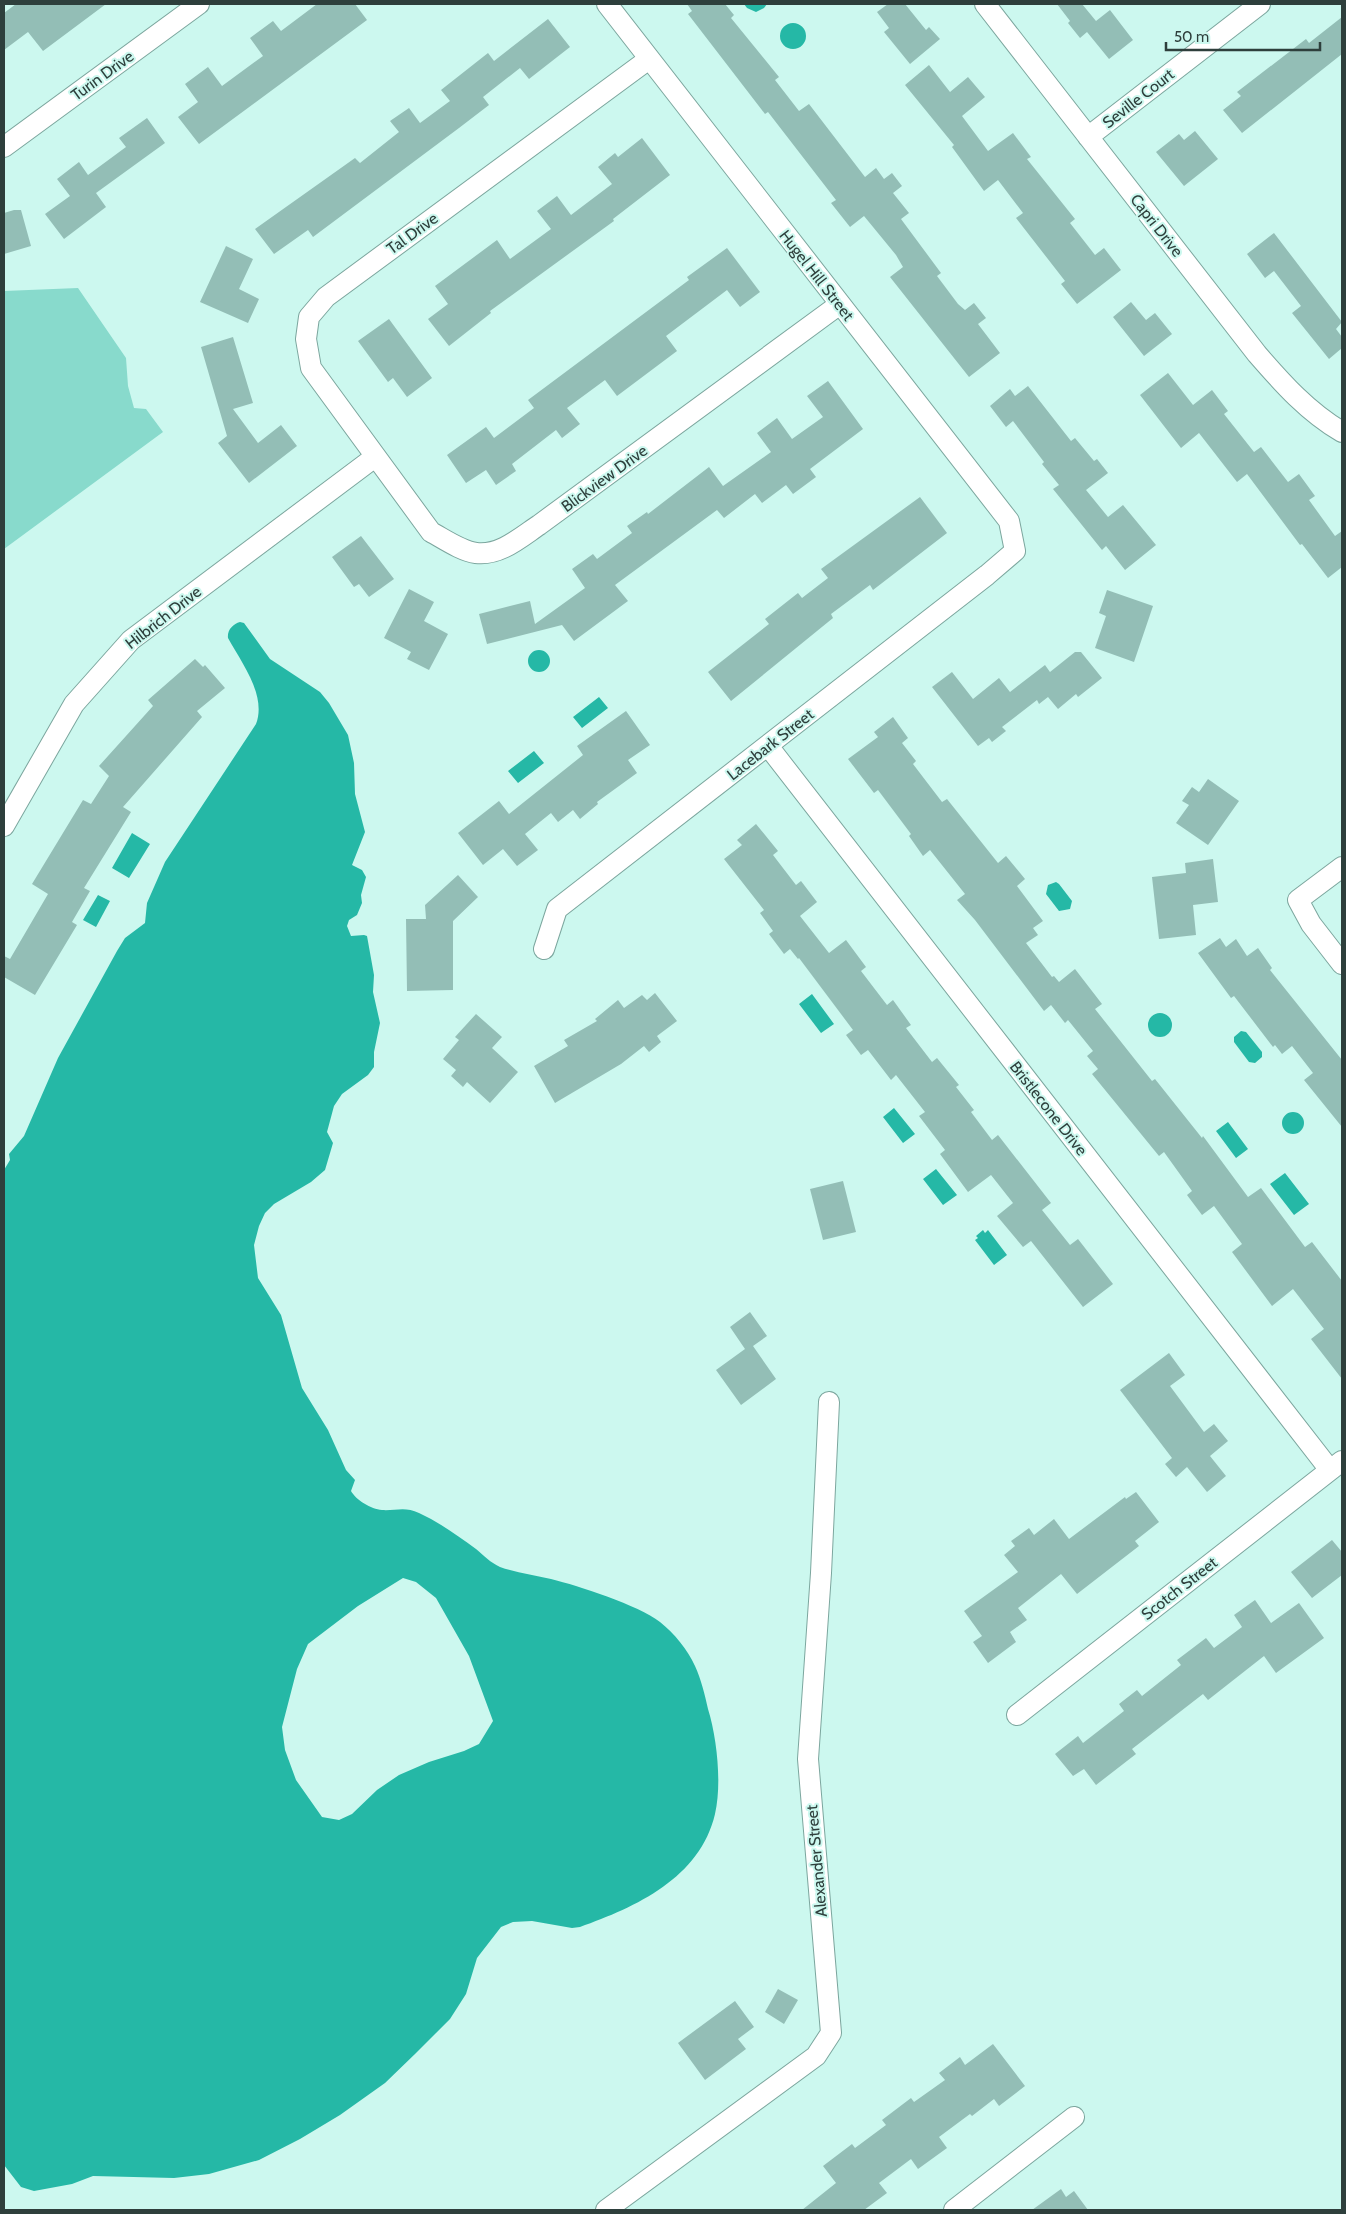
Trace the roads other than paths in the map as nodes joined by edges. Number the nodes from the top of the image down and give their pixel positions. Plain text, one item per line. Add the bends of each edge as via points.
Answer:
1 (199, 4) edge
2 (606, 4) edge
3 (985, 4) edge
4 (1260, 4) edge
5 (649, 59) junction
6 (1088, 137) junction
7 (4, 147) edge
8 (840, 304) junction
9 (1342, 432) edge
10 (375, 457) junction
11 (1015, 551) joint
12 (768, 746) junction
13 (4, 826) edge
14 (1342, 866) edge
15 (544, 949) dead end
16 (1342, 964) edge
17 (830, 1402) dead end
18 (1336, 1466) edge
19 (1016, 1715) dead end
20 (1074, 2117) dead end
21 (606, 2210) edge
22 (954, 2210) edge

1 - 7 street, Turin Drive
2 - 5 street, Hugel Hill Street
3 - 6 street, Capri Drive
4 - 6 street, Seville Court
5 - 8 street, Hugel Hill Street
5 - 10 street, Tal Drive via 326,297 309,317 306,339 312,368
6 - 9 street, Capri Drive via 1257,354 1295,397
8 - 10 street, Blickview Drive via 504,548 477,553 431,532
8 - 11 street, Hugel Hill Street via 1009,521
10 - 13 street, Hilbrich Drive via 131,640 74,704
11 - 12 street, Lacebark Street
12 - 15 street, Lacebark Street via 557,909
12 - 18 street, Bristlecone Drive
14 - 16 street via 1298,900 1311,924
17 - 21 street, Alexander Street via 808,1760 831,2033 816,2056
18 - 19 street, Scotch Street
20 - 22 street

